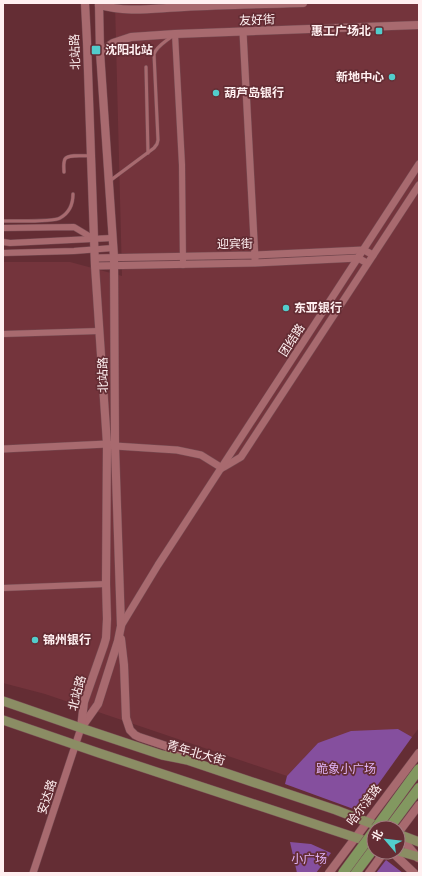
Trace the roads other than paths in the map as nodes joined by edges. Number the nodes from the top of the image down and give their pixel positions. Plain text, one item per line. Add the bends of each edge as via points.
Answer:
1 (85, 3) edge
2 (303, 3) edge
3 (99, 4) edge
4 (242, 4) edge
5 (179, 5) edge
6 (419, 25) edge
7 (243, 32) junction
8 (175, 34) junction
9 (100, 52) junction
10 (146, 67) dead end
11 (148, 153) junction
12 (91, 156) junction
13 (419, 164) edge
14 (64, 172) dead end
15 (109, 181) junction
16 (419, 185) edge
17 (73, 194) dead end
18 (3, 221) edge
19 (3, 228) edge
20 (112, 238) junction
21 (94, 239) junction
22 (6, 243) edge
23 (113, 248) junction
24 (94, 250) junction
25 (364, 250) junction
26 (3, 253) edge
27 (255, 254) junction
28 (183, 256) junction
29 (373, 256) junction
30 (358, 258) junction
31 (95, 262) junction
32 (114, 262) junction
33 (255, 263) junction
34 (367, 263) junction
35 (183, 265) junction
36 (99, 331) junction
37 (3, 334) edge
38 (107, 444) junction
39 (115, 446) junction
40 (3, 449) edge
41 (222, 468) junction
42 (106, 584) junction
43 (3, 588) edge
44 (120, 629) junction
45 (5, 701) edge
46 (3, 720) edge
47 (81, 728) junction
48 (76, 745) junction
49 (419, 752) edge
50 (187, 760) junction
51 (419, 769) edge
52 (419, 788) edge
53 (419, 805) edge
54 (368, 820) edge
55 (382, 820) edge
56 (395, 820) edge
57 (366, 822) edge
58 (366, 823) edge
59 (406, 823) edge
60 (406, 837) edge
61 (355, 838) junction
62 (366, 841) edge
63 (366, 842) edge
64 (419, 842) edge
65 (406, 843) edge
66 (406, 853) edge
67 (418, 857) edge
68 (366, 859) edge
69 (378, 860) edge
70 (400, 860) edge
71 (33, 873) edge
72 (329, 873) edge
73 (343, 873) edge
74 (355, 873) edge
75 (369, 873) edge
76 (414, 873) edge

1 - 12 main road, 北站路
2 - 4 main road, 友好街
3 - 5 main road, 友好街 via 111,9 135,10
3 - 9 main road, 北站路
4 - 5 main road, 友好街
6 - 7 main road, 友好街
7 - 8 main road, 友好街
7 - 27 street
8 - 9 main road, 友好街 via 131,38 112,43
8 - 11 lane via 160,45 154,54 158,140
8 - 28 street via 182,165
9 - 15 main road, 北站路
10 - 11 lane
11 - 15 lane
12 - 14 lane via 68,156 64,162
12 - 21 main road, 北站路
13 - 25 street, 团结路
15 - 20 main road, 北站路
16 - 29 street, 团结路
17 - 18 lane via 72,204 67,213 59,219
19 - 21 street via 74,227
20 - 21 street
20 - 23 main road, 北站路
21 - 22 street
21 - 24 main road, 北站路
23 - 24 street
23 - 32 main road, 北站路
24 - 26 street
24 - 31 main road, 北站路
25 - 27 street, 迎宾街
25 - 29 street
25 - 30 street, 团结路
27 - 28 street, 迎宾街
27 - 33 street
28 - 32 street, 迎宾街
28 - 35 street
29 - 34 street, 团结路
30 - 33 street, 迎宾街
30 - 34 street
30 - 41 street, 团结路
31 - 32 street, 迎宾街
31 - 36 main road, 北站路
32 - 35 street, 迎宾街
32 - 39 main road, 北站路
33 - 35 street, 迎宾街
34 - 41 street, 团结路 via 240,457
36 - 37 street
36 - 38 main road, 北站路
38 - 39 street
38 - 40 street
38 - 42 main road, 北站路
39 - 41 street via 176,450 201,455
39 - 44 main road, 北站路
41 - 44 street, 团结路 via 158,565
42 - 43 street
42 - 47 main road, 北站路 via 106,638 84,702
44 - 47 main road, 北站路 via 98,704
44 - 50 main road via 126,718 130,730 139,738 166,746
45 - 47 main road, 青年北大街
46 - 48 main road
47 - 48 street, 安达路
47 - 50 main road, 青年北大街 via 162,755
48 - 61 main road
48 - 71 street, 安达路
49 - 54 main road, 哈尔滨路
50 - 57 main road, 青年北大街
51 - 55 highway, bridge
52 - 56 highway
53 - 59 main road
58 - 61 main road, 哈尔滨路
60 - 64 main road
61 - 62 main road
61 - 72 main road, 哈尔滨路
63 - 73 highway, bridge
65 - 67 main road
66 - 67 main road
68 - 74 highway
69 - 75 main road
70 - 76 main road

